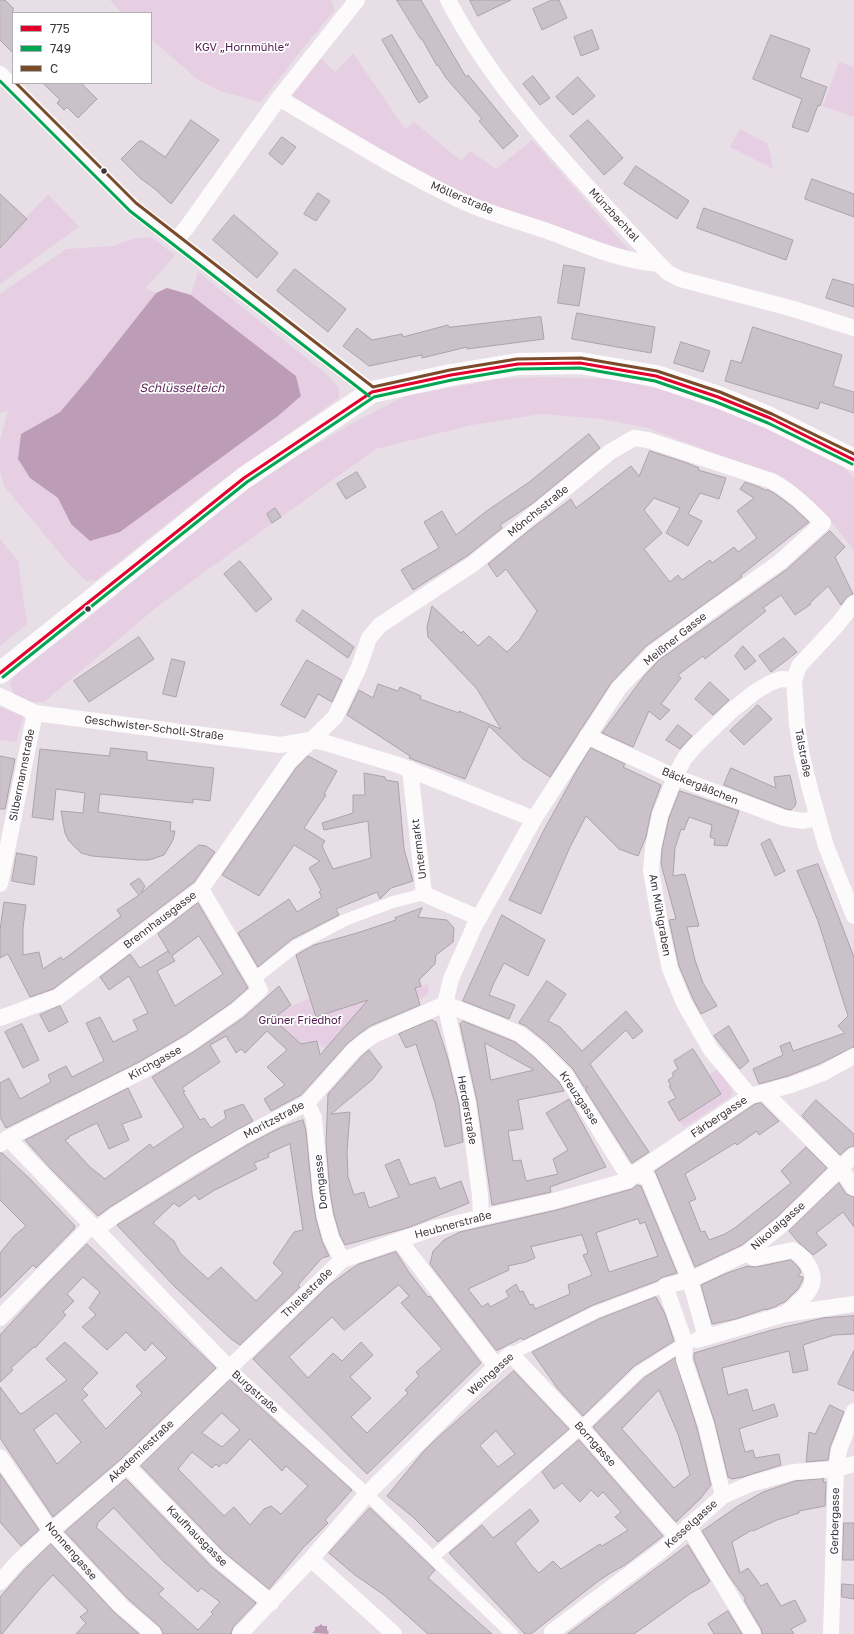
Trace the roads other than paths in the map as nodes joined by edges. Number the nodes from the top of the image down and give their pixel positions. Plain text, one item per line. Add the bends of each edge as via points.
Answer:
1 (357, 0) edge
2 (448, 0) edge
3 (0, 74) edge
4 (280, 98) junction
5 (176, 240) junction
6 (659, 264) junction
7 (854, 328) edge
8 (372, 392) junction
9 (854, 460) edge
10 (823, 522) joint
11 (854, 603) edge
12 (0, 673) edge
13 (794, 680) junction
14 (0, 696) edge
15 (35, 713) junction
16 (587, 736) junction
17 (310, 740) junction
18 (410, 769) junction
19 (675, 777) junction
20 (817, 818) junction
21 (534, 819) junction
22 (0, 884) edge
23 (201, 889) junction
24 (424, 894) junction
25 (854, 916) edge
26 (479, 918) junction
27 (254, 979) junction
28 (445, 1004) junction
29 (0, 1018) edge
30 (854, 1056) edge
31 (757, 1094) junction
32 (307, 1103) junction
33 (4, 1141) edge
34 (854, 1155) edge
35 (841, 1169) junction
36 (635, 1173) junction
37 (854, 1188) edge
38 (481, 1217) junction
39 (94, 1228) junction
40 (399, 1240) junction
41 (747, 1253) junction
42 (342, 1260) junction
43 (690, 1280) junction
44 (665, 1286) junction
45 (854, 1304) edge
46 (785, 1314) junction
47 (0, 1318) edge
48 (706, 1337) junction
49 (685, 1343) junction
50 (511, 1354) junction
51 (496, 1366) junction
52 (229, 1368) junction
53 (854, 1411) edge
54 (581, 1428) junction
55 (0, 1457) edge
56 (854, 1464) edge
57 (127, 1466) junction
58 (836, 1470) junction
59 (368, 1494) junction
60 (723, 1496) junction
61 (51, 1531) junction
62 (682, 1531) junction
63 (433, 1557) junction
64 (311, 1559) junction
65 (0, 1582) edge
66 (271, 1603) junction
67 (551, 1633) edge
68 (154, 1634) edge
69 (241, 1634) edge
70 (394, 1634) edge
71 (512, 1634) edge
72 (753, 1634) edge
73 (831, 1634) edge

1 - 4 street
2 - 6 street, Münzbachtal via 463,30 504,90 544,139
3 - 5 street via 133,207
4 - 5 street
4 - 6 street, Möllerstraße via 389,163 466,202 606,254 642,263
5 - 8 street
6 - 7 street, Münzbachtal via 680,279
8 - 9 main road via 518,364 580,363 656,376 718,397 770,418
8 - 12 main road via 244,478
10 - 16 street, Meißner Gasse via 780,562 653,654 619,688
10 - 17 street, Mönchsstraße via 800,500 772,482 648,440 634,438 610,452 473,564 380,624 369,638 359,667 335,717
11 - 13 street, Talstraße via 799,666
13 - 19 street, Am Mühlgraben via 781,679 770,683 731,711 695,746 684,759
13 - 20 street, Talstraße via 802,756
14 - 15 street, Geschwister-Scholl-Straße
15 - 17 street, Geschwister-Scholl-Straße via 280,745
15 - 22 street, Silbermannstraße
16 - 19 street, Bäckergäßchen
16 - 21 street, Meißner Gasse
17 - 18 street
17 - 23 street, Brennhausgasse via 289,762
18 - 21 street
18 - 24 street, Untermarkt
19 - 20 street, Bäckergäßchen via 784,818 803,821
19 - 31 street, Am Mühlgraben via 660,815 651,871 670,969 684,1003 711,1050
20 - 25 street, Talstraße
21 - 26 street
23 - 27 street
23 - 29 street, Brennhausgasse via 58,997
24 - 26 street, Untermarkt
24 - 27 street via 393,902 345,920 296,946
26 - 28 street via 452,979
27 - 33 street, Kirchgasse via 260,990 190,1044
28 - 32 street, Moritzstraße via 374,1035 364,1042
28 - 36 street, Kreuzgasse via 520,1034 540,1050 566,1076 625,1171
28 - 38 street, Herderstraße via 468,1103
30 - 31 street, Färbergasse via 823,1073 791,1086
31 - 35 street, Am Mühlgraben
31 - 36 street, Färbergasse
32 - 39 street, Moritzstraße via 242,1137
32 - 42 street, Domgasse via 314,1118 325,1217 331,1238
33 - 39 street, Burgstraße
34 - 35 street, Nikolaigasse
35 - 37 street
35 - 41 street, Nikolaigasse via 784,1223
36 - 38 street, Heubnerstraße via 629,1180 562,1199
36 - 43 street, Kreuzgasse via 648,1178
38 - 40 street, Heubnerstraße
39 - 47 street, Moritzstraße
39 - 52 street, Burgstraße
40 - 42 street, Thielestraße
40 - 51 street, Heubnerstraße
41 - 43 street, Nikolaigasse
41 - 46 street via 754,1258 793,1250 810,1267 812,1283 809,1291
42 - 52 street, Thielestraße
43 - 44 street, Nikolaigasse
43 - 48 street, Kreuzgasse
44 - 49 street
44 - 50 street, Weingasse via 596,1312
45 - 46 street
46 - 48 street
48 - 49 street
49 - 54 street via 639,1372
49 - 60 street via 684,1360 706,1425
50 - 51 street, Weingasse
50 - 54 street, Borngasse
51 - 59 street, Weingasse
52 - 57 street, Akademiestraße
52 - 59 street, Burgstraße
53 - 58 street, Gerbergasse via 839,1450
54 - 62 street, Borngasse
54 - 63 street
55 - 61 street, Nonnengasse
56 - 58 street, Kesselgasse
57 - 61 street, Akademiestraße
57 - 66 street, Kaufhausgasse via 219,1560
58 - 60 street, Kesselgasse via 793,1472 750,1484
58 - 73 street, Gerbergasse
59 - 63 street, Burgstraße
59 - 64 street, Weingasse
60 - 62 street, Kesselgasse
61 - 65 street, Akademiestraße
61 - 68 street, Nonnengasse via 121,1606
62 - 67 street, Kesselgasse via 662,1550
62 - 72 street, Borngasse
63 - 71 street, Burgstraße
64 - 66 street, Weingasse
64 - 70 street
66 - 69 street, Weingasse

